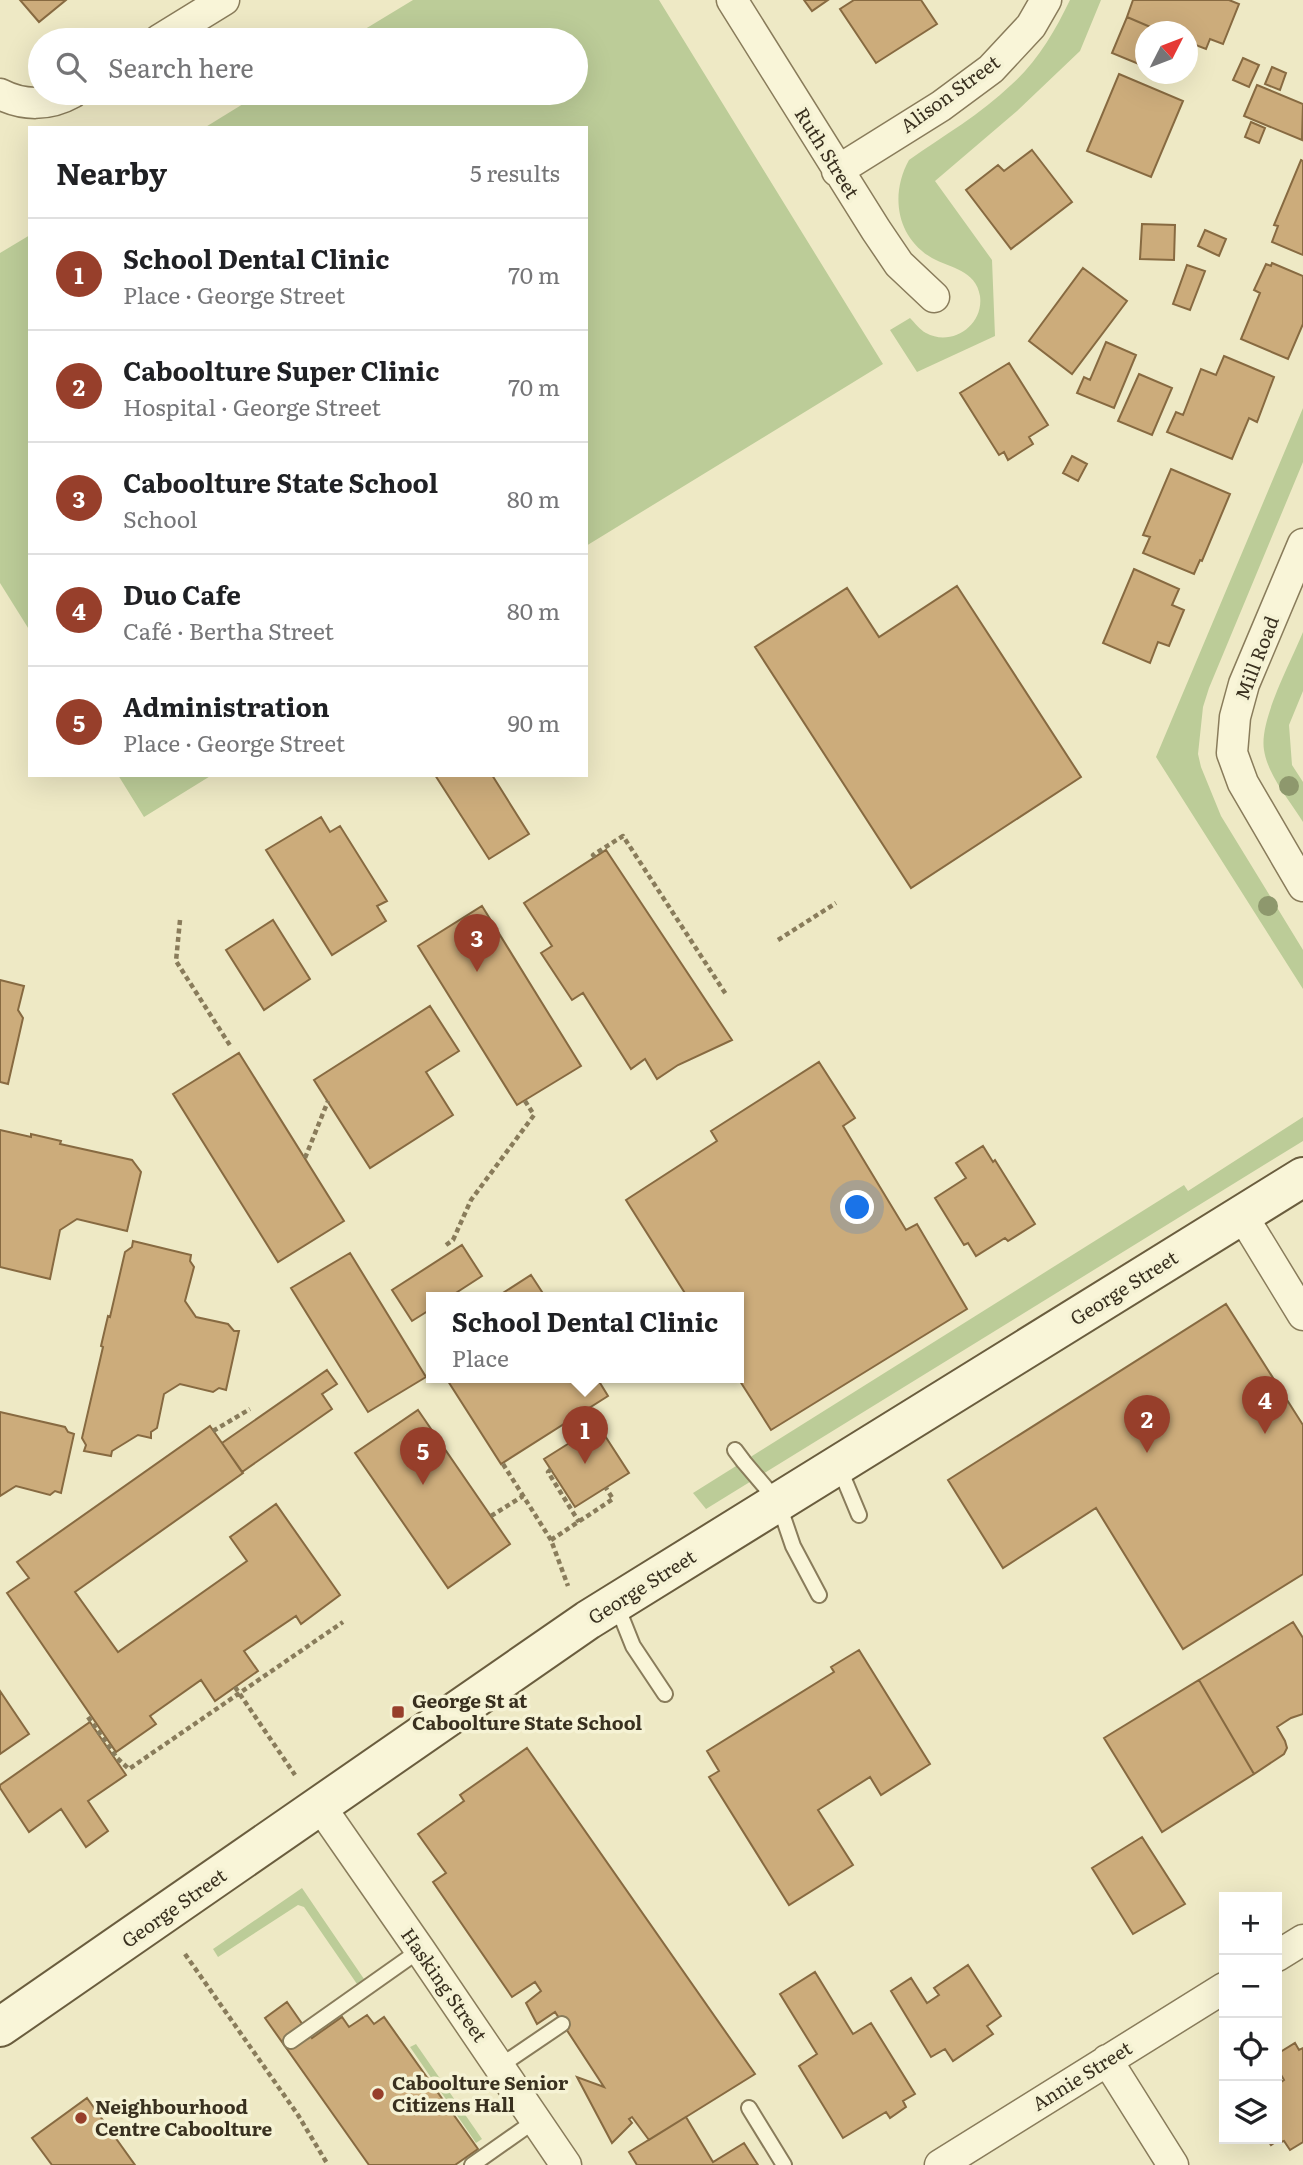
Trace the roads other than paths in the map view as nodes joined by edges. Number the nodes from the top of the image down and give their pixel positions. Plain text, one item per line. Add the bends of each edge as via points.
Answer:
1 (224, 0) edge
2 (732, 0) edge
3 (1046, 0) edge
4 (178, 28) edge
5 (837, 171) junction
6 (934, 297) dead end
7 (1303, 544) edge
8 (1303, 886) edge
9 (1303, 1177) edge
10 (1242, 1215) junction
11 (1303, 1315) edge
12 (736, 1450) dead end
13 (838, 1465) junction
14 (778, 1502) junction
15 (859, 1516) dead end
16 (819, 1595) dead end
17 (615, 1603) junction
18 (665, 1693) dead end
19 (320, 1807) junction
20 (1303, 1940) edge
21 (420, 1950) junction
22 (1279, 1955) edge
23 (1219, 1992) edge
24 (562, 2024) dead end
25 (0, 2027) edge
26 (291, 2042) dead end
27 (1107, 2060) junction
28 (500, 2066) junction
29 (749, 2108) dead end
30 (536, 2120) junction
31 (472, 2165) edge
32 (566, 2165) edge
33 (784, 2165) edge
34 (940, 2165) edge
35 (1173, 2165) edge

1 - 4 street
2 - 5 street, Ruth Street
3 - 5 street, Alison Street via 1031,26 991,69
5 - 6 street, Ruth Street via 899,264
7 - 8 street, Mill Road via 1244,684 1232,753 1243,783
9 - 10 street, George Street
10 - 11 street
10 - 13 street, George Street
12 - 14 lane
13 - 14 street, George Street
13 - 15 lane
14 - 16 lane via 793,1546
14 - 17 street, George Street
17 - 18 lane via 633,1646
17 - 19 street, George Street
19 - 21 street, Hasking Street
19 - 25 street, George Street
20 - 22 street
21 - 26 lane
21 - 28 street, Hasking Street
23 - 27 street, Annie Street
24 - 28 lane
27 - 34 street, Annie Street
27 - 35 street
28 - 30 street, Hasking Street
29 - 33 lane
30 - 31 lane
30 - 32 street, Hasking Street

